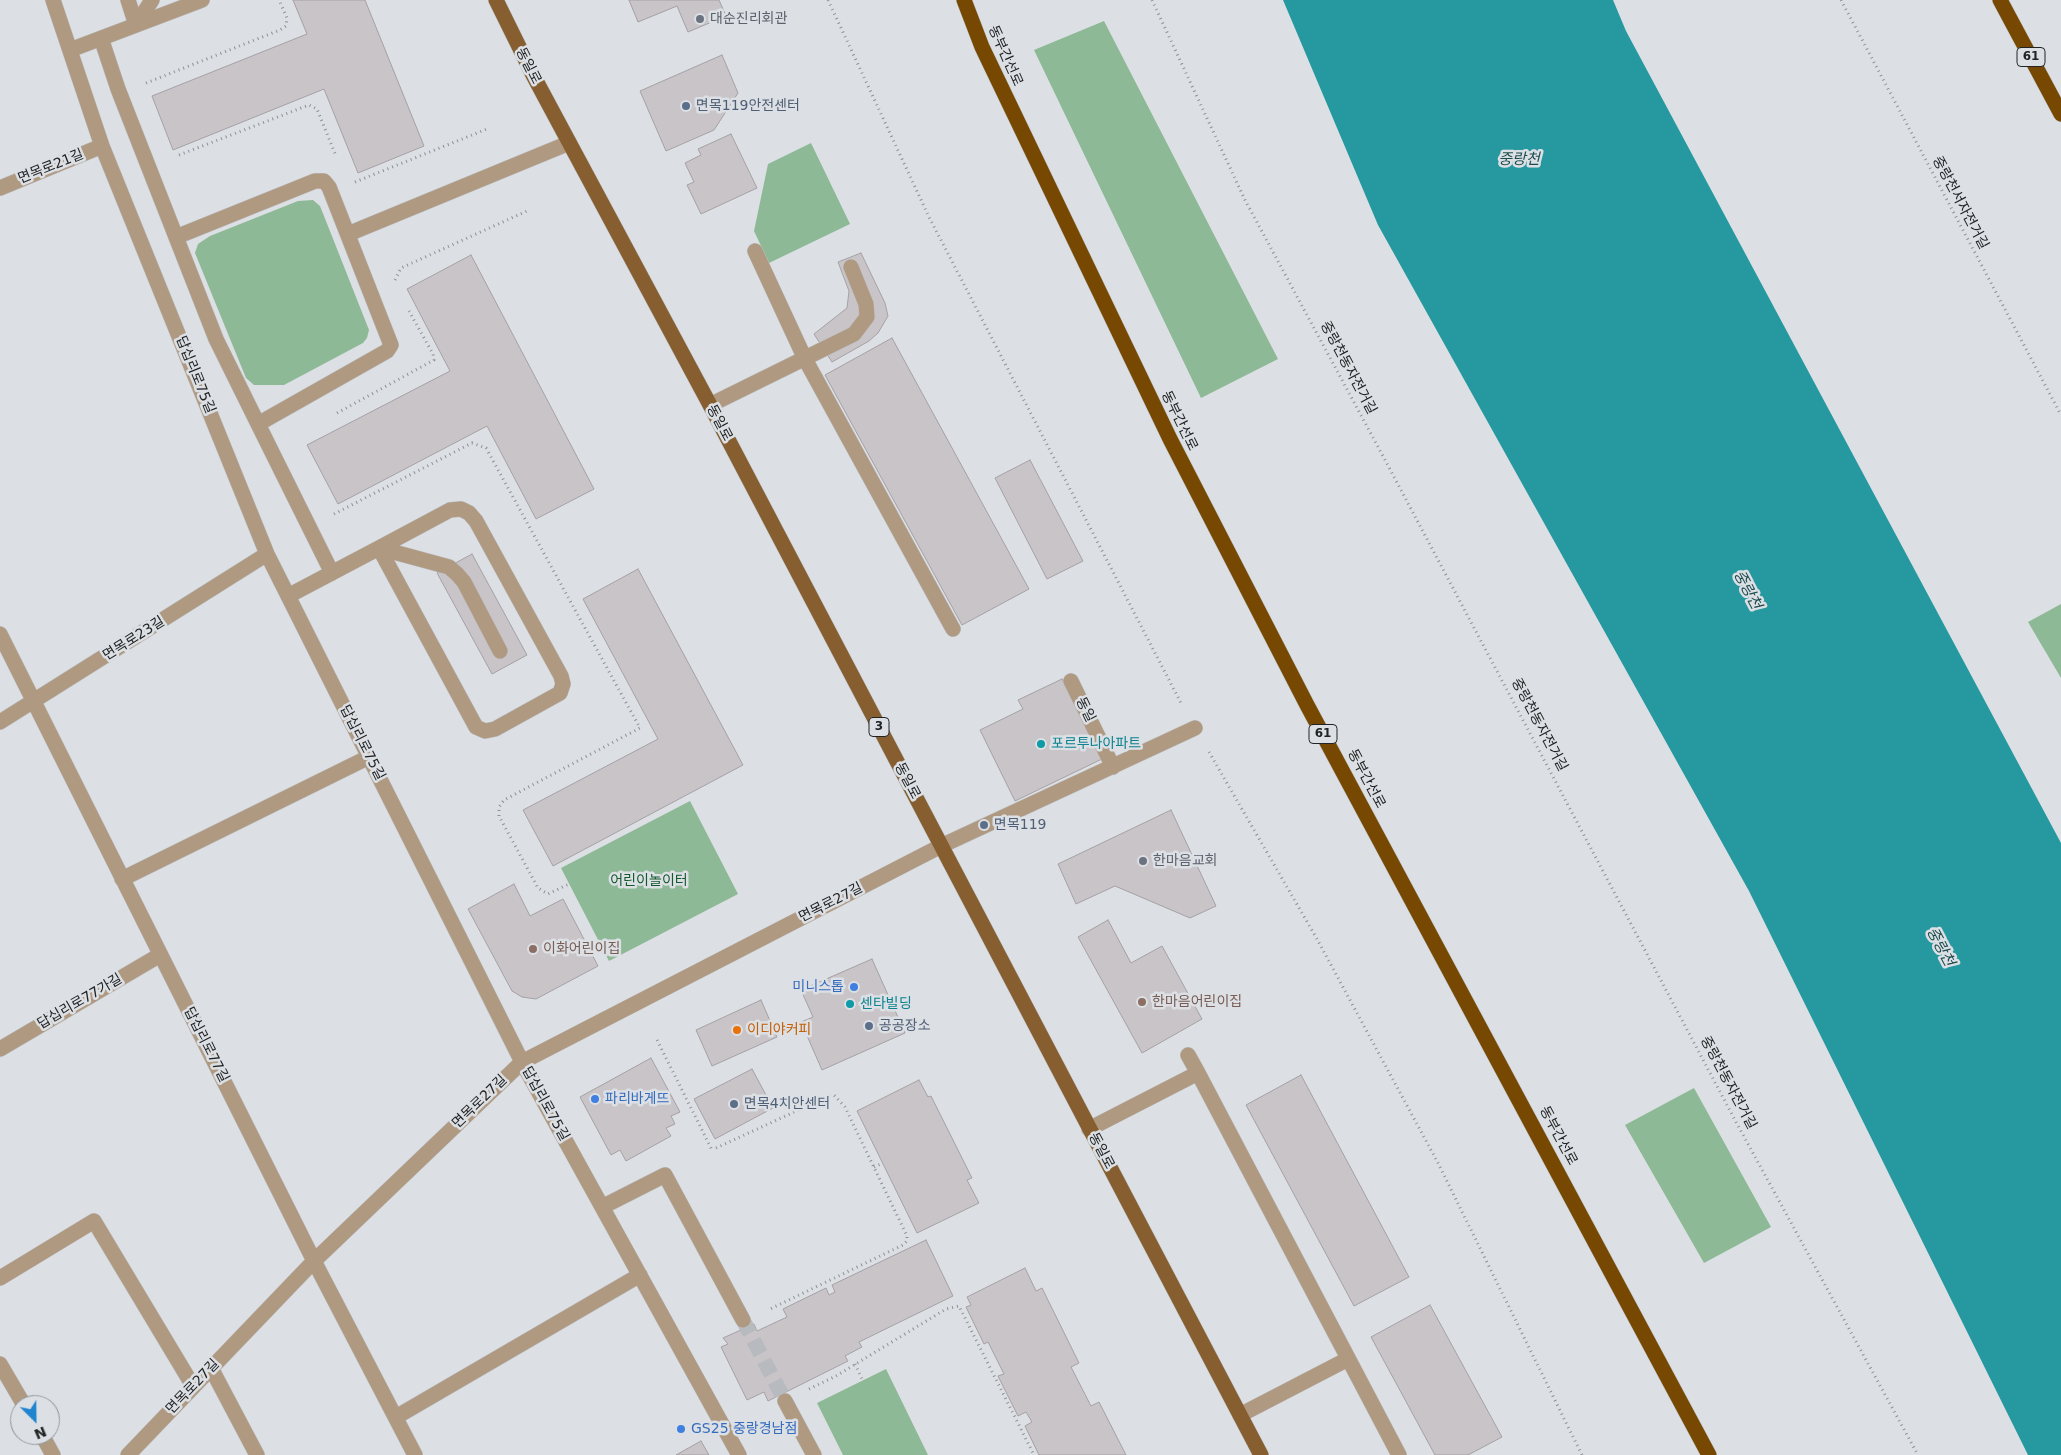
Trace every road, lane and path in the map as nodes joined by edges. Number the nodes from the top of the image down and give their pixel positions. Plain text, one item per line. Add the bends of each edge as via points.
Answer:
1 (53, 0) edge
2 (128, 0) edge
3 (152, 0) edge
4 (202, 0) edge
5 (280, 0) edge
6 (496, 0) edge
7 (964, 0) edge
8 (1152, 0) edge
9 (1841, 0) edge
10 (2000, 0) edge
11 (136, 25) junction
12 (101, 38) junction
13 (70, 50) junction
14 (146, 83) dead end
15 (2061, 114) edge
16 (486, 129) dead end
17 (569, 143) junction
18 (102, 146) junction
19 (179, 155) dead end
20 (338, 161) dead end
21 (352, 183) dead end
22 (0, 188) edge
23 (348, 234) junction
24 (176, 237) junction
25 (755, 251) dead end
26 (851, 267) dead end
27 (805, 359) junction
28 (710, 405) junction
29 (2061, 415) edge
30 (258, 424) junction
31 (379, 548) junction
32 (267, 554) junction
33 (332, 573) junction
34 (288, 596) junction
35 (953, 629) dead end
36 (0, 634) edge
37 (500, 651) dead end
38 (1070, 681) dead end
39 (33, 703) junction
40 (0, 722) edge
41 (640, 728) dead end
42 (1195, 728) dead end
43 (369, 757) junction
44 (1113, 767) junction
45 (941, 846) junction
46 (122, 879) junction
47 (569, 884) dead end
48 (160, 955) junction
49 (657, 1040) dead end
50 (0, 1049) edge
51 (1188, 1055) dead end
52 (522, 1062) junction
53 (1198, 1073) junction
54 (1089, 1129) junction
55 (716, 1148) dead end
56 (712, 1150) dead end
57 (883, 1163) dead end
58 (874, 1167) junction
59 (602, 1207) junction
60 (314, 1261) junction
61 (640, 1275) junction
62 (0, 1278) edge
63 (766, 1318) dead end
64 (742, 1320) tunnel mouth
65 (1348, 1359) junction
66 (0, 1364) edge
67 (855, 1364) junction
68 (211, 1368) junction
69 (863, 1381) dead end
70 (193, 1386) junction
71 (18, 1395) edge
72 (785, 1401) joint
73 (1240, 1415) junction
74 (396, 1417) junction
75 (128, 1455) edge
76 (257, 1455) edge
77 (415, 1455) edge
78 (739, 1455) edge
79 (814, 1455) edge
80 (1034, 1455) edge
81 (1261, 1455) edge
82 (1399, 1455) edge
83 (1710, 1455) edge
84 (1918, 1455) edge

1 - 13 street, 답십리로75길
2 - 11 street
3 - 11 street
4 - 11 street
5 - 14 path via 287,18 286,26 280,30
6 - 17 main road, 동일로 / 3
7 - 83 highway, 동부간선로 / 61 via 982,47 1174,448 1307,705
8 - 84 path, 중랑천동자전거길 via 1245,200 1736,1122
9 - 29 path, 중랑천서자전거길
10 - 15 highway, 61
11 - 12 street
12 - 13 street
12 - 24 street
13 - 18 street, 답십리로75길
16 - 21 path
17 - 23 street
17 - 28 main road, 동일로 / 3
18 - 22 street, 면목로21길
18 - 32 street, 답십리로75길
19 - 20 path via 309,105 317,108
23 - 24 street via 329,187 324,181 315,181
23 - 30 street via 391,345 387,351
24 - 30 street via 216,339
25 - 27 street
26 - 27 street via 866,304 867,317 854,334
27 - 28 street
27 - 35 street
28 - 45 main road, 동일로 / 3
30 - 33 street
31 - 31 street via 450,510 461,509 469,513 561,676 560,693 495,729 485,731 476,726
31 - 33 street
31 - 37 street via 448,567 457,574
32 - 34 street, 답십리로75길
32 - 39 street, 면목로23길
33 - 34 street
34 - 43 street, 답십리로75길
36 - 39 street, 답십리로77길
38 - 44 street, 동일
39 - 40 street, 면목로23길
39 - 46 street, 답십리로77길
41 - 47 path via 504,800 499,808 499,816 538,888 548,894
42 - 44 street
43 - 46 street
43 - 52 street, 답십리로75길
44 - 45 street
45 - 52 street, 면목로27길
45 - 54 main road, 동일로 / 3
46 - 48 street, 답십리로77길
48 - 50 street, 답십리로77가길
48 - 60 street, 답십리로77길
49 - 56 path
51 - 53 street
52 - 59 street, 답십리로75길
52 - 60 street, 면목로27길
53 - 54 street
53 - 65 street
54 - 73 main road, 동일로 / 3
55 - 58 path via 834,1096 845,1107
57 - 58 path
58 - 63 path via 907,1241 770,1307
59 - 61 street, 답십리로75길
59 - 64 street via 665,1175
60 - 68 street, 면목로27길
60 - 74 street, 답십리로77길
61 - 74 street
61 - 78 street, 답십리로75길
62 - 70 street via 94,1222
65 - 73 street
65 - 82 street
66 - 71 street
67 - 69 path
67 - 72 path
67 - 80 path via 946,1309 959,1306
68 - 70 street, 면목로27길
68 - 76 street
70 - 75 street, 면목로27길
72 - 79 street
73 - 81 main road, 동일로 / 3
74 - 77 street, 답십리로77길

